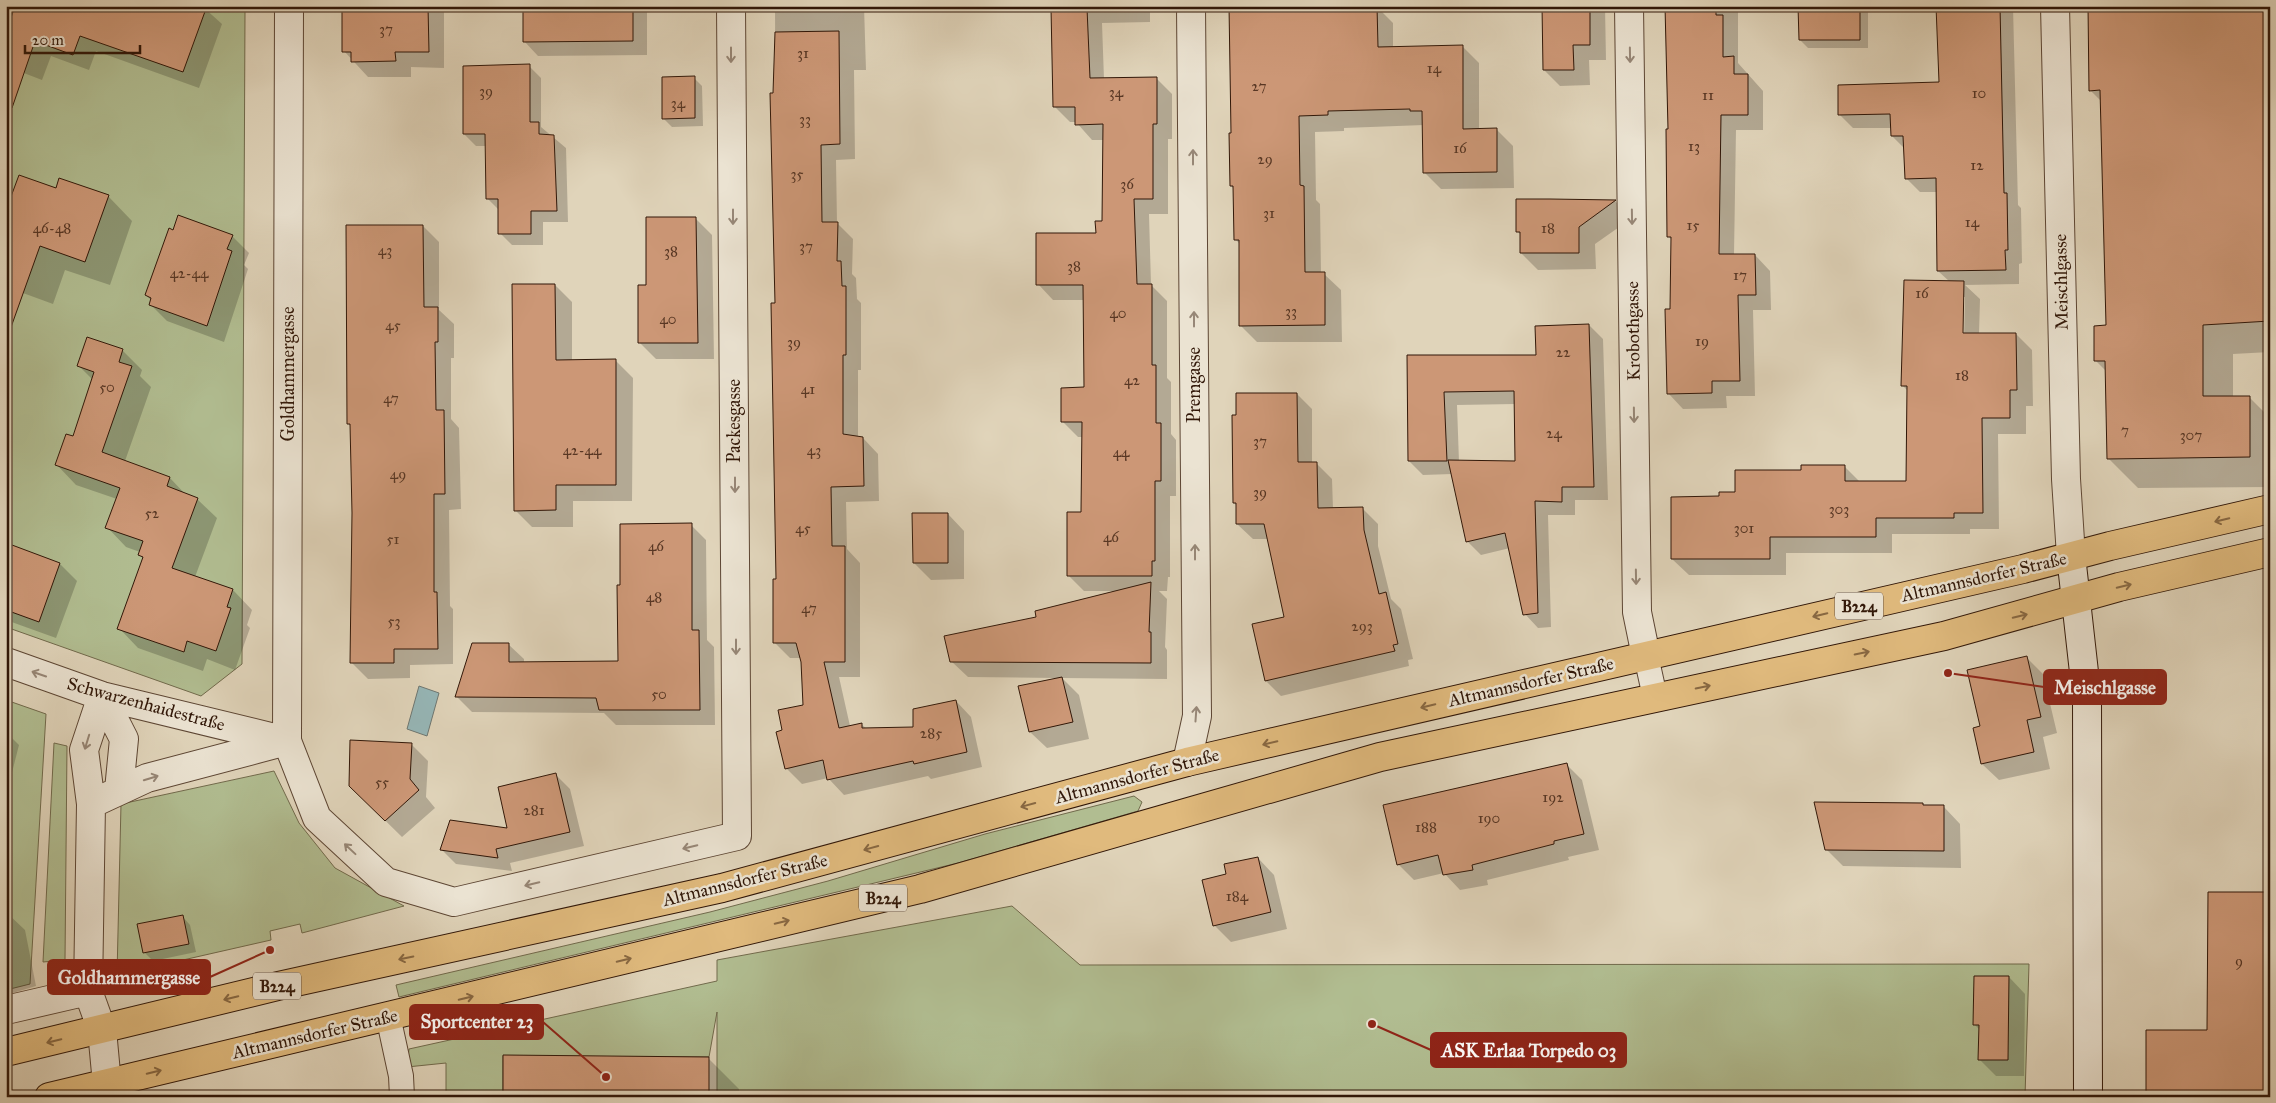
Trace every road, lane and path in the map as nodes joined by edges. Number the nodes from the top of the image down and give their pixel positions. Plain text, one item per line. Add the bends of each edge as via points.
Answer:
1 (289, 6) edge
2 (731, 6) edge
3 (1192, 6) edge
4 (1629, 6) edge
5 (2055, 6) edge
6 (2270, 510) edge
7 (2270, 552) edge
8 (2072, 556) junction
9 (2078, 599) junction
10 (1646, 656) junction
11 (6, 662) edge
12 (102, 696) junction
13 (1655, 696) junction
14 (287, 741) junction
15 (1187, 762) junction
16 (119, 790) junction
17 (91, 804) junction
18 (386, 882) joint
19 (88, 991) junction
20 (6, 1010) edge
21 (388, 1016) junction
22 (102, 1030) junction
23 (6, 1052) edge
24 (106, 1090) edge
25 (49, 1097) edge
26 (402, 1097) edge
27 (2088, 1097) edge

1 - 14 street, Goldhammergasse
2 -> 18 street, Packesgasse via 737,836 454,902
15 -> 3 street, Premgasse via 1197,716
4 -> 10 street, Krobothgasse via 1637,612
5 - 8 street, Meischlgasse via 2066,479
6 -> 8 main road, Altmannsdorfer Straße / B224
9 -> 7 main road, Altmannsdorfer Straße / B224
8 - 9 street, Meischlgasse
8 -> 10 main road, Altmannsdorfer Straße / B224
13 -> 9 main road, Altmannsdorfer Straße / B224 via 1944,636
9 - 27 street, Meischlgasse via 2087,700
10 - 13 lane
10 -> 15 main road, Altmannsdorfer Straße / B224
12 -> 11 street, Schwarzenhaidestraße
12 - 14 street, Schwarzenhaidestraße
12 - 16 street via 124,739
12 -> 17 street via 84,750
21 -> 13 main road, Altmannsdorfer Straße / B224 via 920,889 1380,757
16 -> 14 street via 147,778
18 -> 14 street, Goldhammergasse via 317,818
15 -> 22 main road, Altmannsdorfer Straße / B224 via 722,888 278,986
16 - 17 street
17 - 19 street
19 - 20 street
19 - 22 street
24 -> 21 main road, Altmannsdorfer Straße / B224
21 - 26 lane via 401,1076
22 -> 23 main road, Altmannsdorfer Straße / B224
22 - 24 street
24 - 25 main road, Altmannsdorfer Straße / B224

